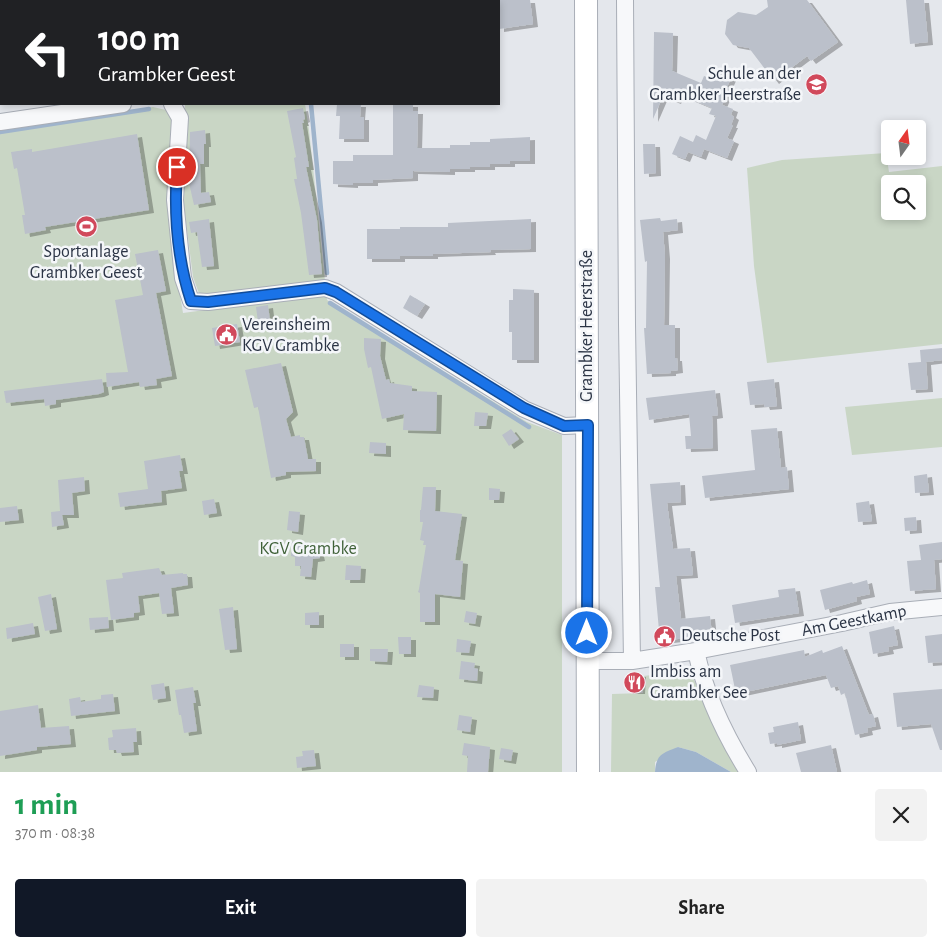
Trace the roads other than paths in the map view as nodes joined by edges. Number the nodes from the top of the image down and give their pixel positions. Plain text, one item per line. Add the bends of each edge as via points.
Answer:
1 (586, 0) edge
2 (625, 0) edge
3 (116, 105) edge
4 (174, 105) edge
5 (0, 122) edge
6 (588, 425) junction
7 (942, 607) edge
8 (696, 651) junction
9 (588, 661) junction
10 (632, 661) junction
11 (588, 772) edge
12 (748, 772) edge

1 - 6 main road, Grambker Heerstraße
2 - 10 street
3 - 5 street
4 - 6 street via 180,118 175,200 183,278 191,301 208,302 325,288 524,408 564,426
6 - 9 main road, Grambker Heerstraße
7 - 8 street, Am Geestkamp via 890,612
8 - 10 street, Am Geestkamp
8 - 12 street via 700,671 723,726
9 - 10 street, Am Geestkamp
9 - 11 main road, Grambker Heerstraße

